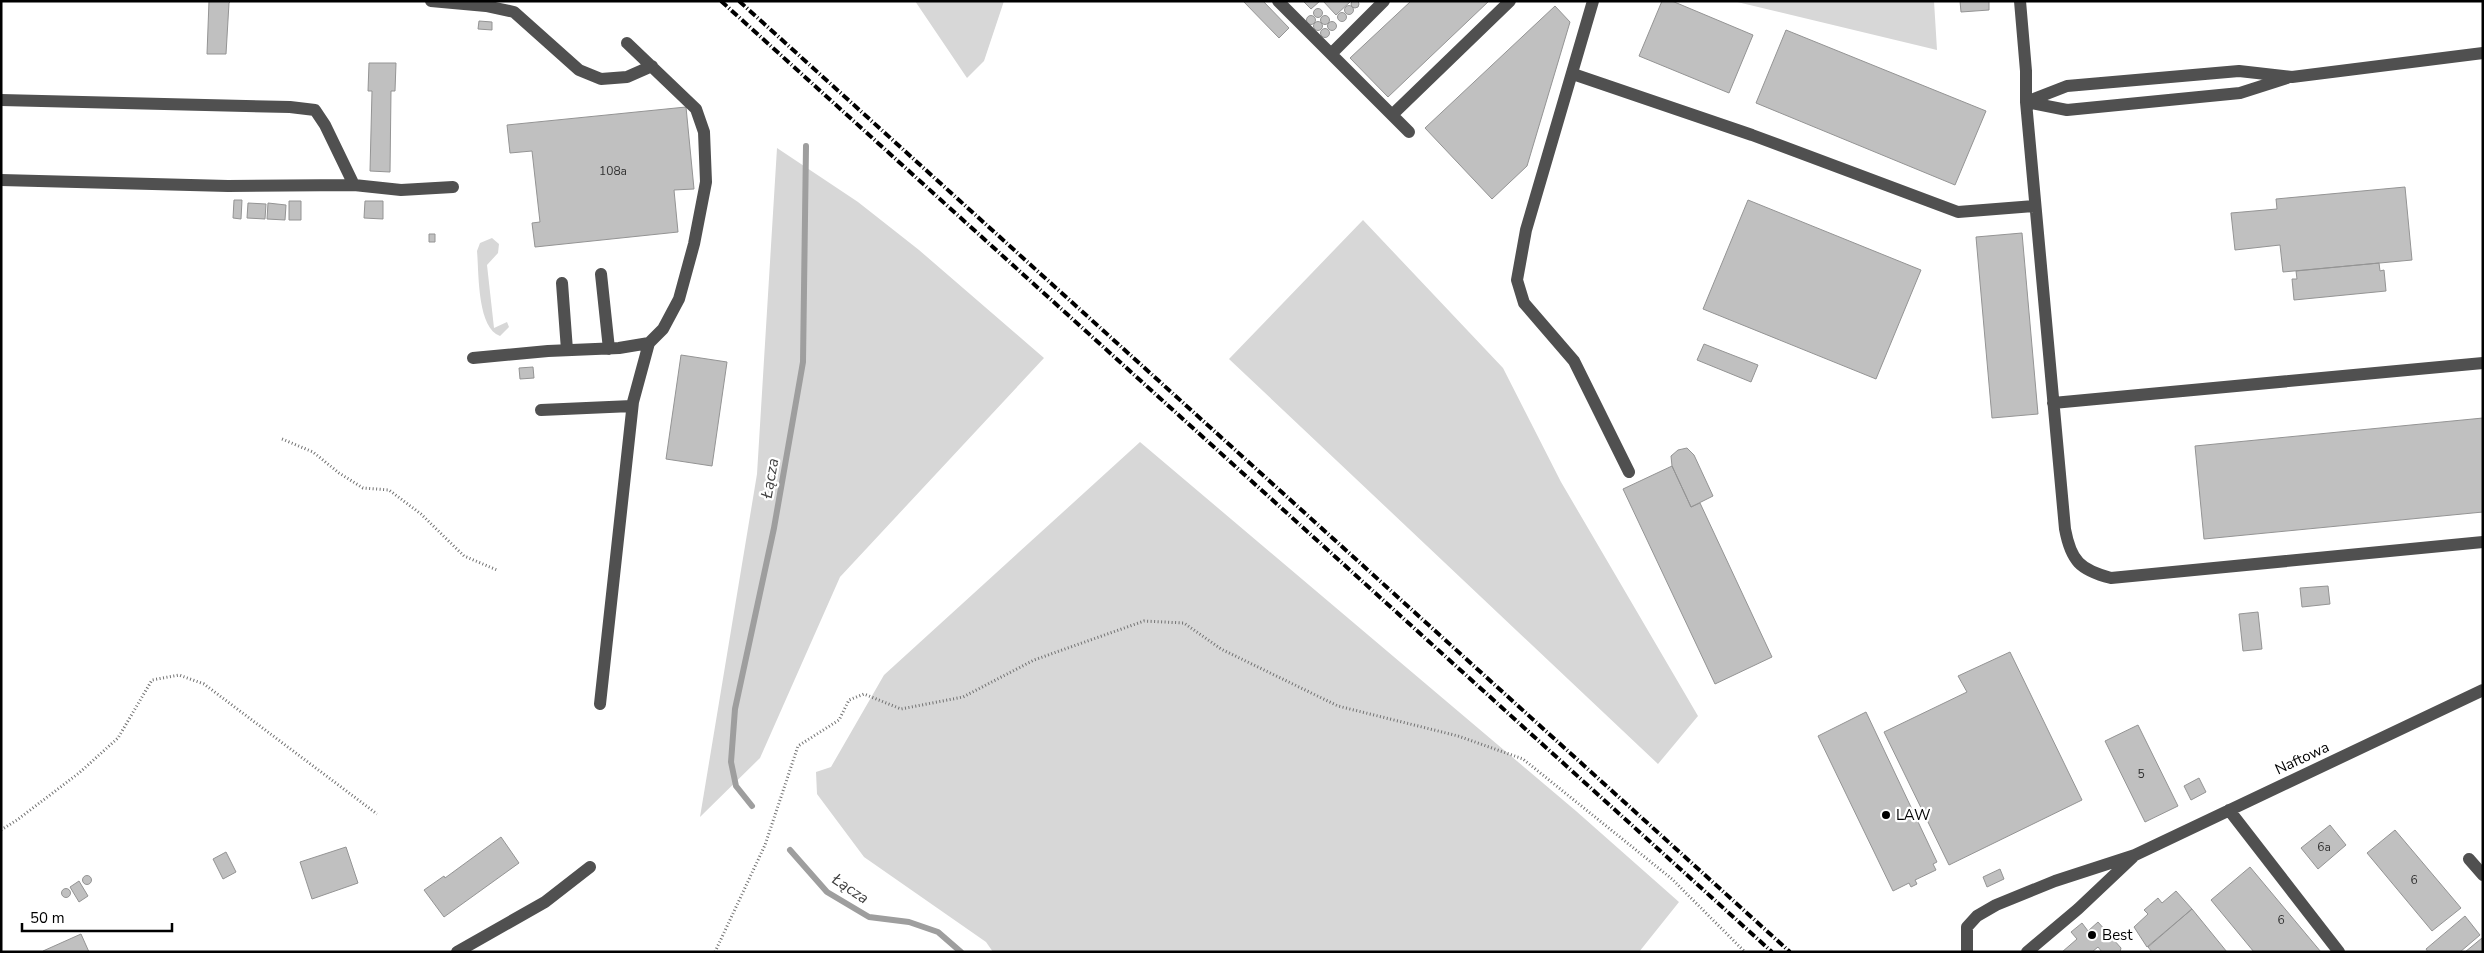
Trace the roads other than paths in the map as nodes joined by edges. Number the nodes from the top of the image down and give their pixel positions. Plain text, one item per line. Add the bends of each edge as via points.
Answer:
1 (431, 1) edge
2 (1278, 1) edge
3 (1384, 1) edge
4 (1510, 1) edge
5 (1593, 1) edge
6 (2020, 1) edge
7 (627, 43) dead end
8 (2483, 53) edge
9 (1331, 54) junction
10 (652, 66) junction
11 (1573, 74) junction
12 (2292, 77) junction
13 (1, 100) edge
14 (2026, 102) junction
15 (1392, 115) junction
16 (1409, 132) dead end
17 (1, 180) edge
18 (354, 185) junction
19 (453, 187) dead end
20 (2035, 206) junction
21 (601, 274) dead end
22 (562, 283) dead end
23 (649, 343) junction
24 (609, 349) junction
25 (567, 350) junction
26 (473, 358) dead end
27 (2483, 363) edge
28 (2053, 403) junction
29 (632, 406) junction
30 (541, 410) dead end
31 (1629, 472) dead end
32 (2483, 542) edge
33 (2483, 690) edge
34 (600, 704) dead end
35 (2229, 810) junction
36 (2136, 855) junction
37 (2469, 859) dead end
38 (590, 867) dead end
39 (2483, 875) edge
40 (457, 952) edge
41 (1967, 952) edge
42 (2027, 952) edge
43 (2339, 952) edge

1 - 10 street via 514,12 579,70 601,79 627,77
2 - 9 street
3 - 9 street
4 - 15 street
5 - 11 street
6 - 14 street
7 - 10 street
8 - 12 street
9 - 15 street
10 - 23 street via 696,109 704,132 706,182 679,299 663,329
11 - 20 street via 1752,135 1958,212
11 - 31 street via 1526,230 1517,280 1524,303 1574,361
12 - 14 street via 2238,71 2067,86
12 - 14 street via 2240,93 2067,110
13 - 18 street via 315,110
14 - 20 street
15 - 16 street
17 - 18 street via 228,186
18 - 19 street via 401,190
20 - 28 street
21 - 24 street
22 - 25 street
23 - 24 street
23 - 29 street
24 - 25 street
25 - 26 street
27 - 28 street
28 - 32 street via 2068,548 2079,565 2094,574 2111,578
29 - 30 street
29 - 34 street
33 - 35 street, Naftowa
35 - 36 street, Naftowa
35 - 43 street
36 - 41 street, Naftowa via 2055,881 1977,916 1967,927
36 - 42 street, Naftowa
37 - 39 street
38 - 40 street via 545,902

